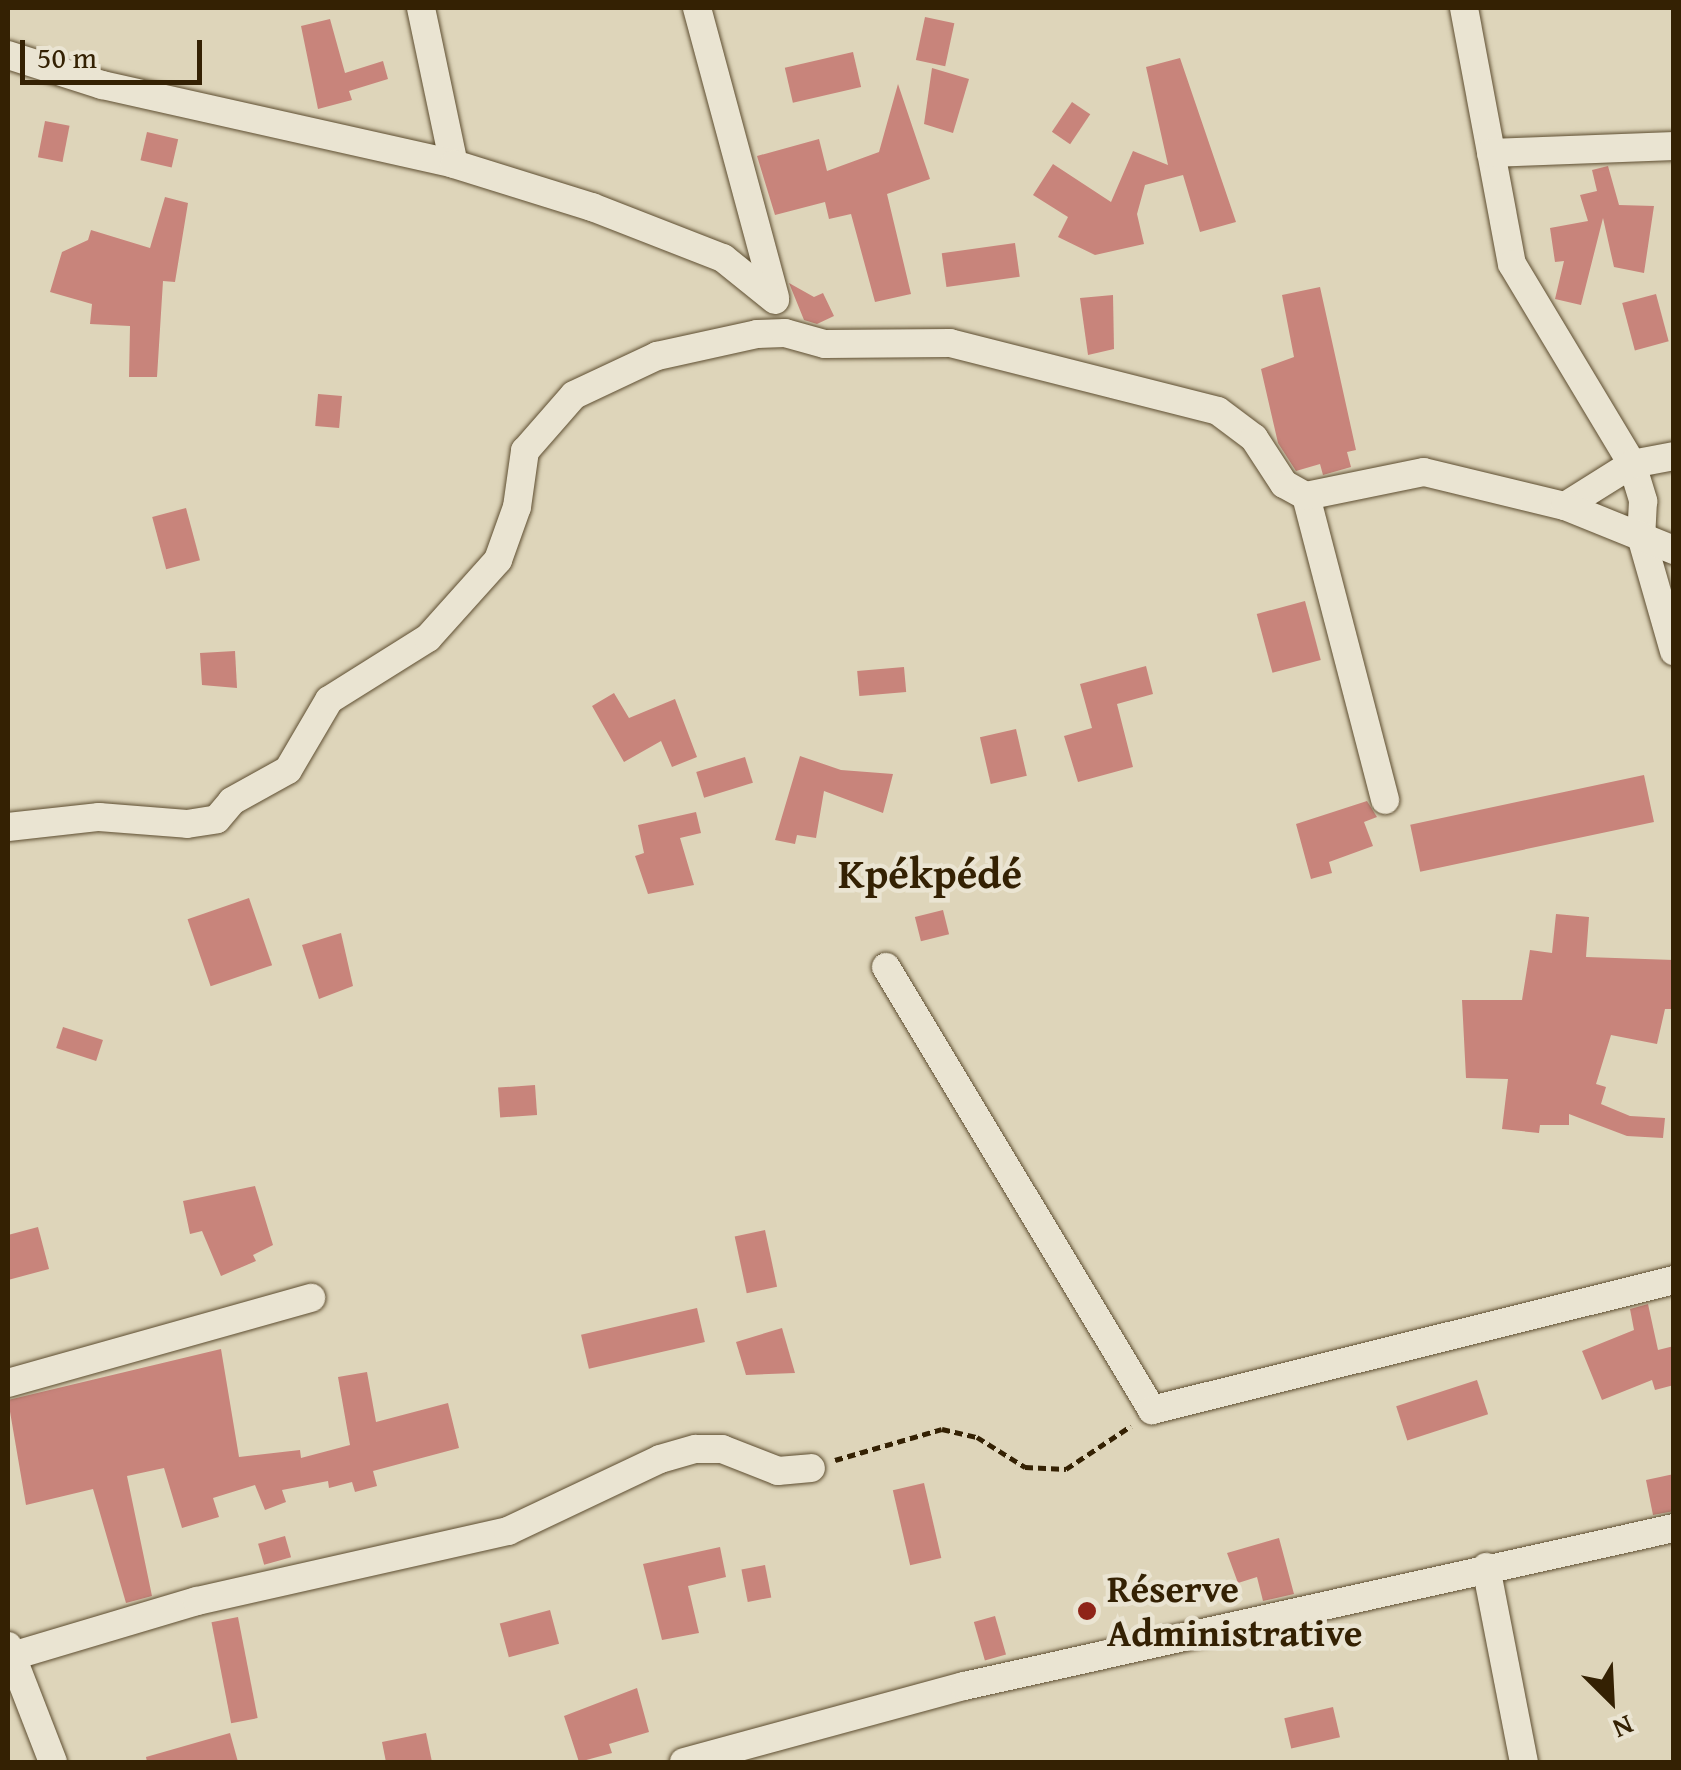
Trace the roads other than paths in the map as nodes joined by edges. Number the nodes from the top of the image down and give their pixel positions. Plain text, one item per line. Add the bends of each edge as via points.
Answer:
1 (421, 8) edge
2 (697, 8) edge
3 (1464, 8) edge
4 (8, 55) edge
5 (1674, 146) edge
6 (1492, 154) junction
7 (454, 164) junction
8 (775, 300) junction
9 (784, 332) junction
10 (1674, 456) edge
11 (1632, 464) junction
12 (1306, 496) junction
13 (1565, 506) junction
14 (1641, 536) junction
15 (1674, 550) edge
16 (1674, 652) edge
17 (1385, 800) dead end
18 (8, 827) edge
19 (886, 967) dead end
20 (1674, 1280) edge
21 (311, 1298) dead end
22 (8, 1383) edge
23 (811, 1468) road end
24 (1674, 1528) edge
25 (1486, 1567) junction
26 (8, 1652) edge
27 (53, 1762) edge
28 (684, 1762) edge
29 (1524, 1762) edge

1 - 7 street
2 - 8 street
3 - 6 street
4 - 7 street via 102,85
5 - 6 street
6 - 11 street via 1512,264
7 - 8 street via 688,241 751,276
8 - 9 street
9 - 12 street via 825,344 950,343 1218,411 1254,438 1284,484
9 - 18 street via 657,356 574,395 525,450 517,507 498,560 428,638 329,700 288,770 232,801 217,819 188,824 99,817
10 - 11 street
11 - 13 street
11 - 14 street via 1644,501
12 - 13 street via 1424,472
12 - 17 street
13 - 14 street
14 - 15 street
14 - 16 street
19 - 20 street via 1152,1410
21 - 22 street
23 - 26 street via 778,1471 722,1449 696,1449 660,1458 508,1531
24 - 25 street
25 - 28 street via 964,1686
25 - 29 street
26 - 27 street

